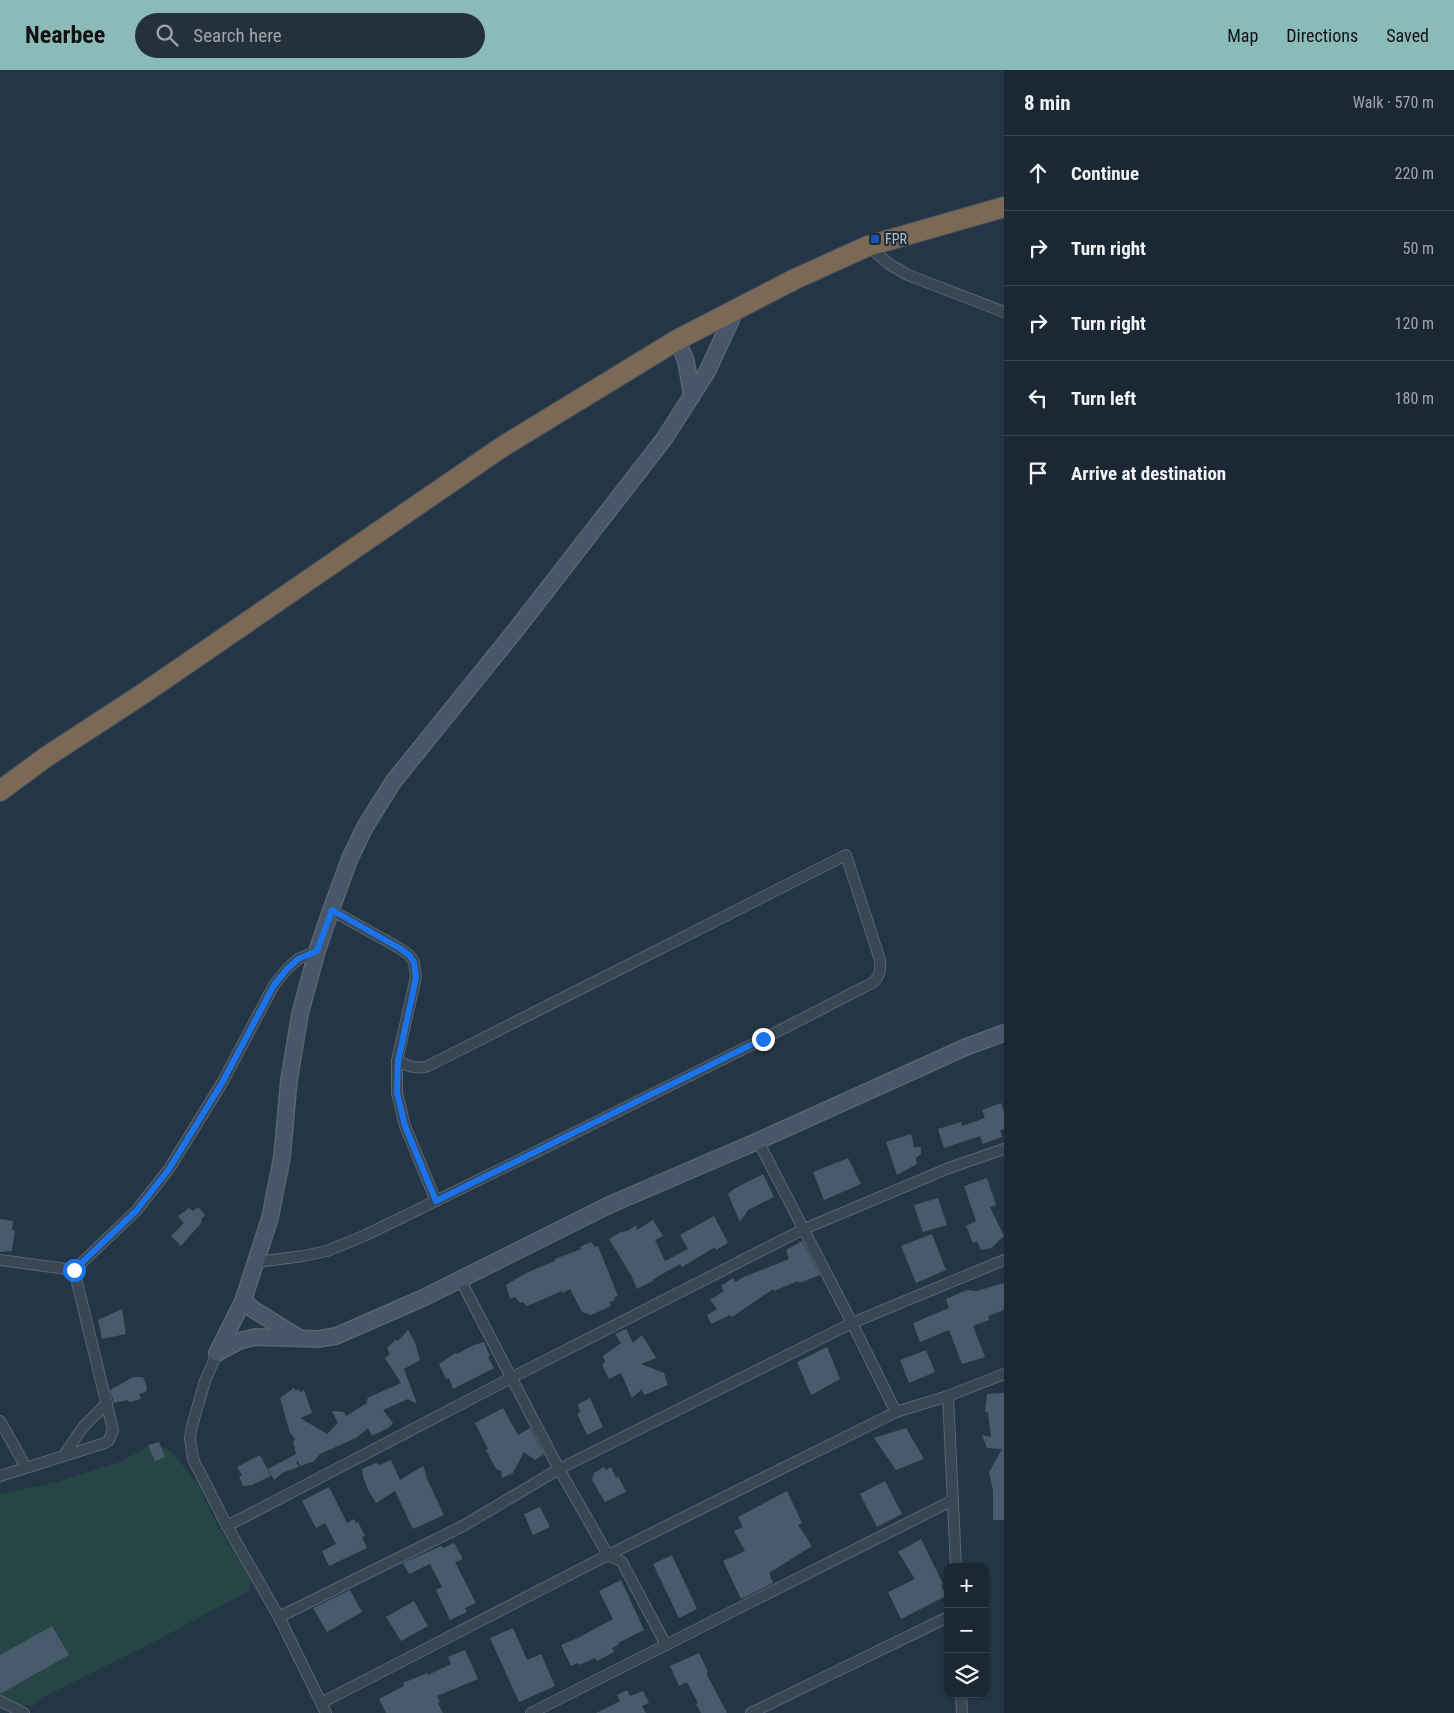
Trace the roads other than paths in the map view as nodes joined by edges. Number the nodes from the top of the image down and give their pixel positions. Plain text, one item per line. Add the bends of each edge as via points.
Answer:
1 (1004, 207) edge
2 (868, 246) junction
3 (736, 309) junction
4 (1004, 312) edge
5 (677, 340) junction
6 (692, 396) junction
7 (46, 757) junction
8 (0, 775) edge
9 (0, 791) edge
10 (332, 910) junction
11 (317, 951) junction
12 (1004, 1033) edge
13 (398, 1061) junction
14 (758, 1141) junction
15 (1004, 1149) edge
16 (436, 1201) junction
17 (804, 1229) junction
18 (0, 1260) edge
19 (1004, 1260) edge
20 (257, 1262) junction
21 (74, 1270) junction
22 (460, 1279) junction
23 (243, 1301) junction
24 (852, 1323) junction
25 (300, 1338) junction
26 (217, 1353) junction
27 (1004, 1374) edge
28 (511, 1378) junction
29 (948, 1396) junction
30 (107, 1403) junction
31 (896, 1412) junction
32 (0, 1421) edge
33 (64, 1455) junction
34 (26, 1467) junction
35 (559, 1468) junction
36 (0, 1476) edge
37 (953, 1500) junction
38 (227, 1526) junction
39 (608, 1555) junction
40 (956, 1563) edge
41 (279, 1617) junction
42 (944, 1620) edge
43 (666, 1645) junction
44 (961, 1698) edge
45 (0, 1701) edge
46 (321, 1703) junction
47 (24, 1713) edge
48 (326, 1713) edge
49 (531, 1713) edge
50 (751, 1713) edge
51 (962, 1713) edge

1 - 2 highway
2 - 3 highway
2 - 4 street via 908,275
3 - 5 highway
3 - 6 street via 707,372
5 - 6 street via 686,361
5 - 7 highway via 502,447
6 - 10 street via 664,440 394,782 365,827
7 - 8 highway
7 - 9 highway
10 - 11 street
10 - 13 street via 401,949 414,962 416,978
11 - 20 street via 295,1043 277,1186
11 - 21 street via 298,959 274,985 222,1083 169,1169 136,1211
12 - 14 street
13 - 16 street via 397,1093 405,1126
13 - 16 street via 413,1068 428,1066 846,856 880,960 877,979
14 - 17 street
14 - 22 street via 609,1204
15 - 17 street via 948,1168
16 - 20 street via 327,1251
17 - 24 street
17 - 28 street
18 - 21 street
19 - 24 street
20 - 23 street
21 - 30 street
22 - 25 street via 336,1336
22 - 28 street
23 - 25 street
23 - 26 street
24 - 31 street
24 - 35 street
25 - 26 street via 255,1337 239,1341
26 - 38 street via 190,1438 193,1459
27 - 29 street
28 - 35 street
28 - 38 street
29 - 31 street
29 - 37 street
30 - 33 street via 83,1427
30 - 33 street via 113,1430 109,1440
31 - 39 street
32 - 34 street
33 - 34 street
34 - 36 street
35 - 39 street
35 - 41 street via 463,1526
37 - 40 street
37 - 43 street
38 - 41 street
39 - 43 street via 622,1562
39 - 46 street
41 - 46 street
42 - 50 street
43 - 49 street
44 - 51 street
45 - 47 street
46 - 48 street

